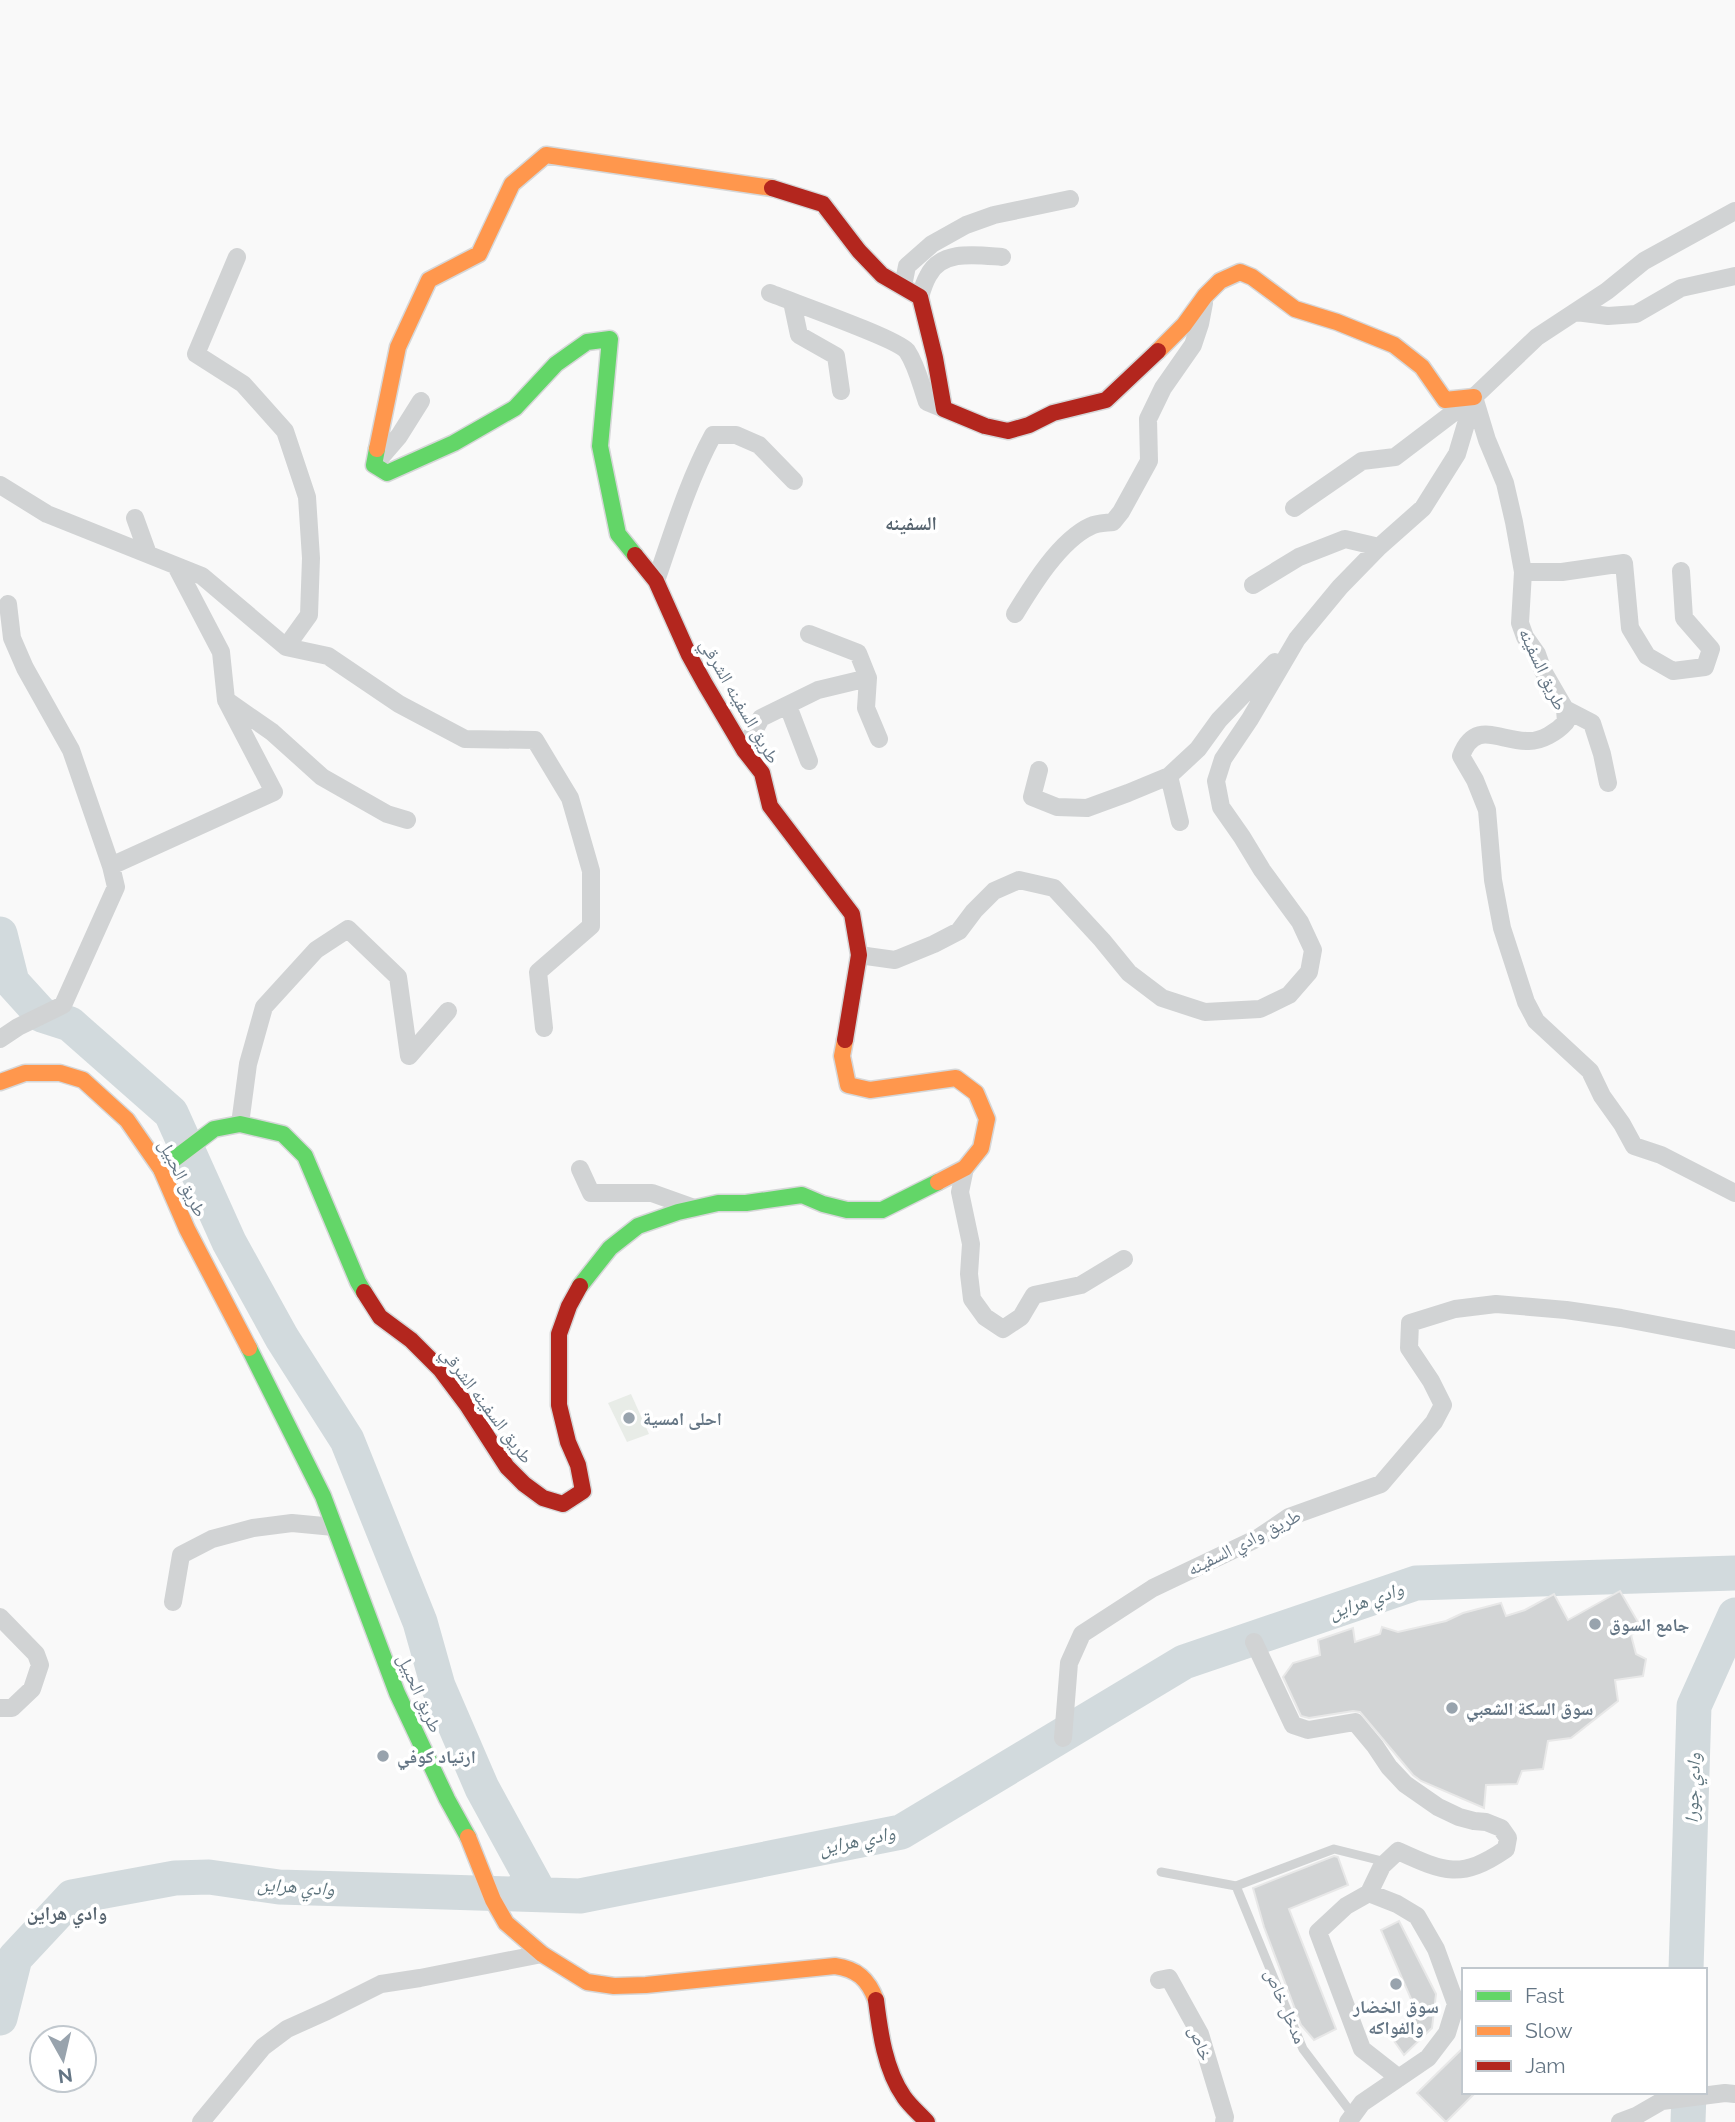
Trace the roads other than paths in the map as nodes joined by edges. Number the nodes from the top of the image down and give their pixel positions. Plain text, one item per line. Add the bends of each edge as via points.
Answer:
1 (1070, 199) dead end
2 (1735, 211) edge
3 (237, 257) dead end
4 (1002, 257) dead end
5 (1735, 276) edge
6 (903, 286) junction
7 (770, 293) dead end
8 (1205, 296) junction
9 (920, 297) junction
10 (792, 302) junction
11 (1576, 312) junction
12 (841, 391) dead end
13 (1474, 397) junction
14 (422, 401) dead end
15 (944, 409) junction
16 (374, 465) junction
17 (794, 481) dead end
18 (0, 485) edge
19 (1294, 508) dead end
20 (135, 518) dead end
21 (1379, 547) junction
22 (148, 555) junction
23 (177, 566) junction
24 (1681, 571) dead end
25 (1523, 572) junction
26 (656, 581) junction
27 (1253, 585) dead end
28 (8, 604) dead end
29 (1015, 614) dead end
30 (809, 634) dead end
31 (1297, 639) junction
32 (286, 647) junction
33 (868, 678) junction
34 (226, 700) junction
35 (788, 706) junction
36 (1565, 709) junction
37 (878, 739) dead end
38 (744, 750) junction
39 (809, 761) dead end
40 (1039, 770) dead end
41 (1169, 776) junction
42 (1608, 783) dead end
43 (407, 820) dead end
44 (1180, 822) dead end
45 (111, 866) junction
46 (859, 954) junction
47 (448, 1011) dead end
48 (544, 1028) dead end
49 (0, 1039) edge
50 (3, 1076) edge
51 (240, 1124) junction
52 (965, 1168) junction
53 (161, 1169) junction
54 (580, 1169) dead end
55 (1735, 1193) edge
56 (694, 1208) junction
57 (1124, 1259) dead end
58 (1735, 1340) edge
59 (334, 1527) junction
60 (173, 1602) dead end
61 (0, 1617) edge
62 (1254, 1642) dead end
63 (0, 1708) edge
64 (1063, 1738) dead end
65 (1386, 1862) junction
66 (1161, 1872) dead end
67 (1236, 1886) junction
68 (1369, 1893) junction
69 (542, 1954) junction
70 (1159, 1980) dead end
71 (1399, 2078) junction
72 (1735, 2094) edge
73 (1350, 2119) edge
74 (201, 2122) edge
75 (927, 2122) edge
76 (1224, 2122) edge
77 (1620, 2122) edge

1 - 6 street via 966,225 932,244 907,266
2 - 11 street via 1644,261
3 - 32 street via 196,354 243,384 285,431 307,497 309,615
4 - 9 street via 944,258 929,274
5 - 11 street via 1681,288 1636,314
6 - 9 street
6 - 16 street via 882,275 823,204 776,189 546,155 512,184 479,254 429,280 398,348
7 - 10 street
8 - 13 street via 1220,281 1240,272 1295,309 1394,345 1422,367 1445,400
8 - 15 street via 1184,325 1106,400 1053,413 1009,431
8 - 29 street via 1193,345 1163,388 1149,419 1149,461 1121,512 1113,523 1092,525 1075,536 1040,572
9 - 15 street
10 - 12 street via 799,335 836,356
10 - 15 street via 905,348 927,402
11 - 13 street via 1537,337
13 - 19 street via 1395,457 1362,461
13 - 21 street via 1457,454 1423,508
13 - 25 street, طريق السفينه via 1505,482
14 - 16 street
16 - 26 street, طريق السفينه الشرقي via 387,473 454,443 515,408 556,364 587,341 610,339 600,446 618,534
17 - 26 street via 759,445 736,435 713,435 691,481
18 - 22 street via 47,514
20 - 22 street
21 - 27 street via 1345,539 1299,557
21 - 31 street
22 - 23 street
23 - 32 street via 202,576
23 - 34 street via 221,652
24 - 25 street via 1684,618 1711,649 1705,667 1673,671 1647,656 1630,628 1623,563
25 - 36 street, طريق السفينه via 1520,623
26 - 38 street, طريق السفينه الشرقي via 689,655
28 - 45 street via 12,638 71,750
30 - 33 street via 858,653
31 - 41 street
31 - 46 street via 1223,759 1216,781 1221,807 1300,922 1313,950 1309,972 1289,995 1260,1009 1205,1012 1162,998 1129,973 1054,888 1019,880 995,891 959,931 934,944 895,960
32 - 48 street via 328,656 399,704 465,739 535,740 570,798 592,871 591,926 538,972
33 - 35 street via 818,690
33 - 37 street via 866,708
34 - 43 street via 272,732 322,778
34 - 45 street via 274,792
35 - 38 street via 761,718
35 - 39 street
36 - 42 street via 1592,723
36 - 55 street, طريق السفينه via 1566,722 1557,732 1530,742 1488,733 1475,736 1461,756 1487,810 1502,928 1525,1002 1536,1021 1590,1071 1634,1146
38 - 46 street, طريق السفينه الشرقي via 762,774 770,806 852,914
40 - 41 street via 1032,797 1057,807 1087,808
41 - 44 street
45 - 49 street via 116,887 63,1005
46 - 52 street, طريق السفينه الشرقي via 842,1056 848,1084 870,1090 956,1078 976,1093 987,1119 981,1148
47 - 51 street via 409,1056 398,977 348,929 316,950 264,1007 248,1064
50 - 53 street, طريق الحبيل via 60,1073 83,1080 127,1121
51 - 53 street via 214,1129
51 - 56 street, طريق السفينه الشرقي via 283,1134 305,1156 358,1282 380,1317 440,1369 507,1467 543,1498 563,1503 583,1491 559,1405 559,1334 569,1307 582,1282 610,1248 639,1226
52 - 56 street, طريق السفينه الشرقي via 882,1210 847,1210 802,1195
52 - 57 street via 960,1192 971,1244 972,1299 985,1317 1003,1329 1021,1317 1034,1295 1081,1285
53 - 59 street, طريق الحبيل via 298,1444
54 - 56 street via 591,1193 652,1193
58 - 64 street, طريق وادي السفينه via 1566,1310 1496,1304 1455,1309 1410,1323 1409,1348 1443,1405 1427,1431 1381,1484 1289,1517 1258,1538 1153,1588 1082,1634 1069,1663
59 - 60 street via 292,1523 212,1539 181,1555
59 - 69 street, طريق الحبيل via 397,1693 471,1843 493,1900 506,1923
61 - 63 street via 36,1654 40,1665 32,1689 12,1708
62 - 65 street via 1293,1725 1308,1730 1355,1722 1405,1783 1438,1807 1501,1828 1508,1838 1506,1849 1469,1868 1448,1870 1398,1851
65 - 67 lane via 1334,1849
65 - 68 street
66 - 67 lane
67 - 73 lane, مدخل خاص via 1303,2049
68 - 71 street via 1346,1906 1318,1932 1362,2049
68 - 71 street via 1417,1916 1436,1949 1456,2004 1447,2033 1429,2058
69 - 74 street via 381,1984 286,2029 262,2047
69 - 75 street, طريق الحبيل via 587,1982 614,1986 851,1968 871,1986 893,2075 904,2097
70 - 76 street, خاص via 1169,1978 1200,2034
71 - 73 street via 1362,2103
72 - 77 street via 1662,2101

